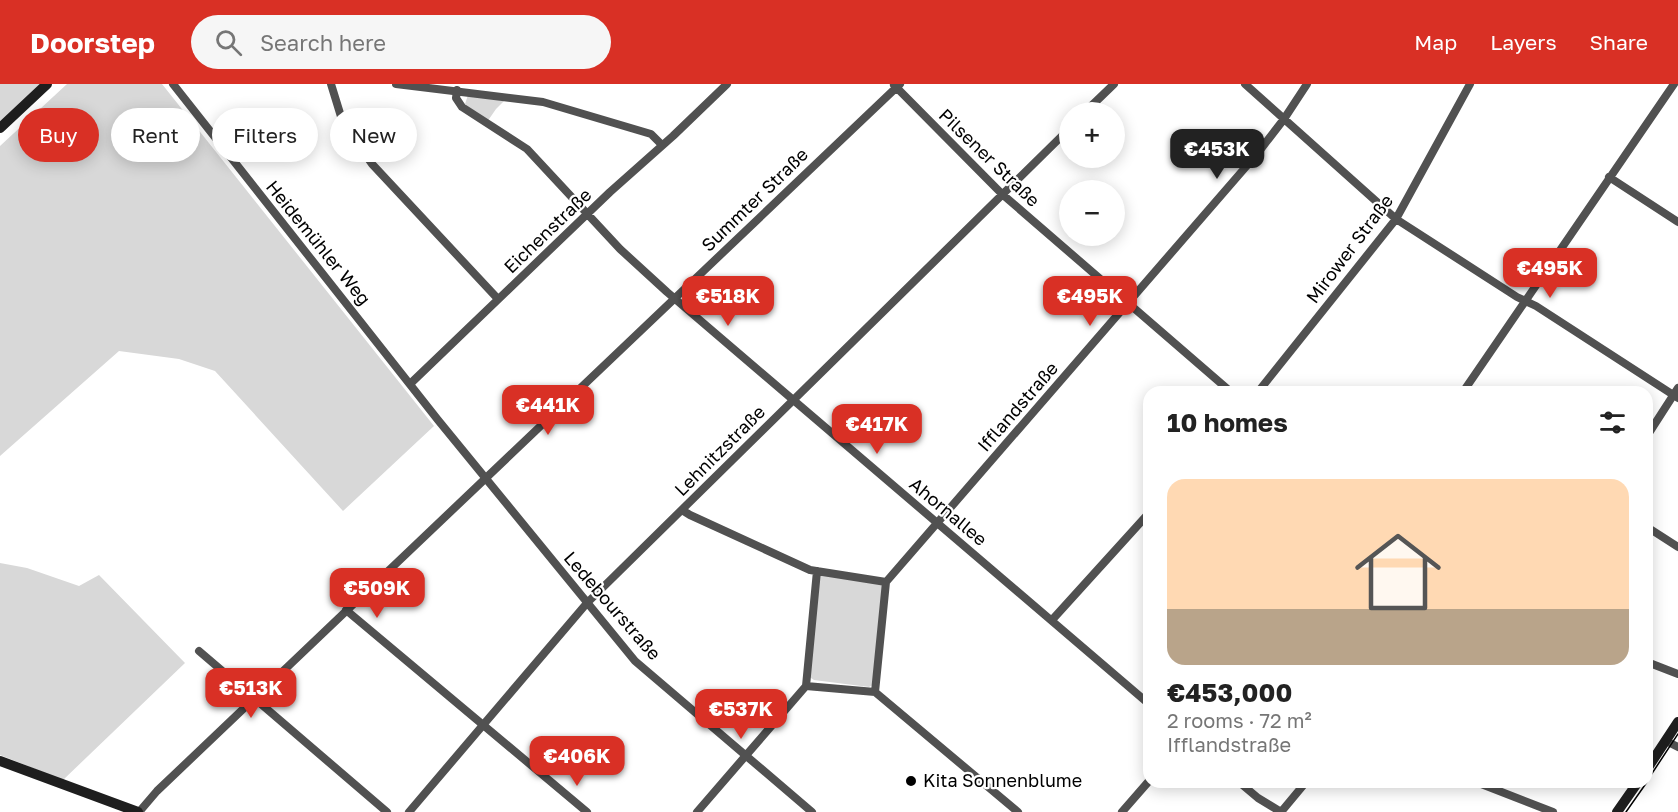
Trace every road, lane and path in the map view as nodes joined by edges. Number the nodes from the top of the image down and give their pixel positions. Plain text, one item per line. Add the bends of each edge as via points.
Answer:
1 (47, 84) edge
2 (173, 84) edge
3 (331, 84) edge
4 (396, 84) edge
5 (727, 84) edge
6 (1114, 84) edge
7 (1245, 84) edge
8 (1307, 84) edge
9 (1470, 84) edge
10 (1674, 84) edge
11 (896, 85) edge
12 (457, 90) junction
13 (1095, 102) edge
14 (1284, 119) junction
15 (0, 128) edge
16 (1059, 139) edge
17 (662, 145) junction
18 (1610, 177) junction
19 (1002, 194) junction
20 (587, 214) junction
21 (1396, 219) junction
22 (1678, 222) edge
23 (674, 298) junction
24 (498, 299) junction
25 (1527, 301) junction
26 (1127, 303) junction
27 (410, 384) junction
28 (1224, 386) edge
29 (1263, 386) edge
30 (1467, 386) edge
31 (1677, 394) edge
32 (793, 400) junction
33 (439, 421) joint
34 (1653, 428) edge
35 (486, 478) junction
36 (682, 510) junction
37 (1143, 520) edge
38 (938, 523) junction
39 (1653, 531) edge
40 (1678, 547) edge
41 (817, 572) junction
42 (886, 582) junction
43 (587, 603) junction
44 (346, 610) junction
45 (1052, 620) junction
46 (199, 651) dead end
47 (1653, 664) edge
48 (1678, 674) edge
49 (806, 686) junction
50 (874, 692) junction
51 (254, 698) junction
52 (1143, 699) edge
53 (1678, 722) edge
54 (483, 726) junction
55 (1666, 741) junction
56 (1678, 747) edge
57 (745, 755) junction
58 (1653, 760) edge
59 (0, 761) edge
60 (1143, 788) edge
61 (1246, 788) edge
62 (1301, 788) edge
63 (1491, 788) edge
64 (1634, 788) edge
65 (139, 812) edge
66 (387, 812) edge
67 (409, 812) edge
68 (587, 812) edge
69 (696, 812) edge
70 (812, 812) edge
71 (1018, 812) edge
72 (1122, 812) edge
73 (1281, 812) edge
74 (1553, 812) edge
75 (1617, 812) edge

1 - 15 street
2 - 27 street, Heidemühler Weg
3 - 24 street via 343,123 372,164
4 - 12 street
5 - 17 street, Eichenstraße
6 - 13 street
7 - 14 street
8 - 14 street, Ifflandstraße
9 - 21 street, Mirower Straße
10 - 18 street
11 - 19 street, Pilsener Straße
11 - 23 street, Summter Straße
12 - 17 street via 543,102 651,135
12 - 20 street, Ahornallee via 456,98 462,107 527,149
14 - 21 street
14 - 26 street, Ifflandstraße
16 - 19 street, Lehnitzstraße
17 - 20 street, Eichenstraße
18 - 22 street
18 - 25 street
19 - 26 street, Pilsener Straße
19 - 32 street, Lehnitzstraße
20 - 23 street, Ahornallee
20 - 24 street, Eichenstraße
21 - 25 street
21 - 29 street, Mirower Straße
23 - 32 street, Ahornallee
23 - 35 street, Summter Straße
24 - 27 street, Eichenstraße
25 - 30 street
25 - 31 street
26 - 28 street, Pilsener Straße
26 - 38 street, Ifflandstraße
27 - 33 street, Heidemühler Weg
31 - 34 street
32 - 36 street, Lehnitzstraße
32 - 38 street, Ahornallee
33 - 35 street, Ledebourstraße
35 - 43 street, Ledebourstraße
35 - 44 street, Summter Straße
36 - 41 street
36 - 43 street, Lehnitzstraße
37 - 45 street
38 - 42 street, Ifflandstraße
38 - 45 street, Ahornallee
39 - 40 street
41 - 42 street
41 - 49 street
42 - 50 street
43 - 54 street, Lehnitzstraße
43 - 57 street, Ledebourstraße via 635,661
44 - 51 street, Summter Straße
44 - 54 street
45 - 52 street, Ahornallee
46 - 51 street
47 - 48 street
49 - 50 street
49 - 57 street
50 - 71 street
51 - 65 street, Summter Straße
51 - 66 street
53 - 55 street
54 - 67 street, Lehnitzstraße
54 - 68 street
55 - 56 street
55 - 58 street
57 - 69 street
57 - 70 street, Ledebourstraße
59 - 65 street
60 - 72 street
61 - 73 street
62 - 73 street
63 - 74 street
64 - 75 street

